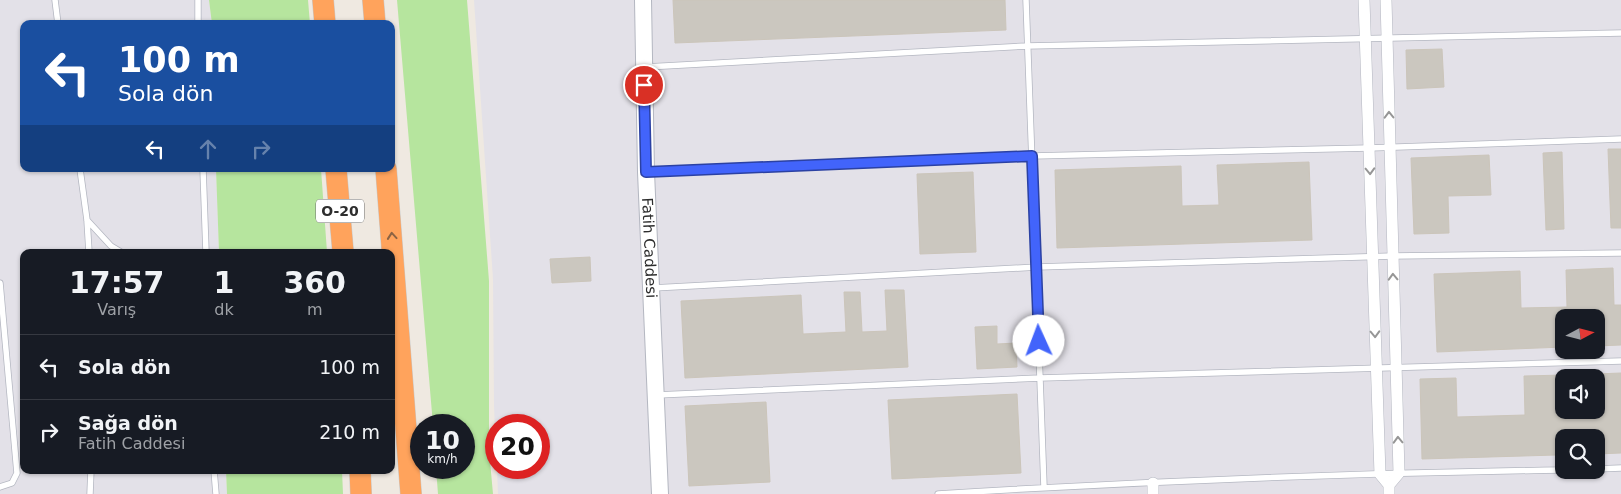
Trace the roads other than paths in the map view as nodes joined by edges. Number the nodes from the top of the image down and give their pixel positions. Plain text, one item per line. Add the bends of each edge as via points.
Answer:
1 (55, 0) edge
2 (198, 0) edge
3 (323, 0) edge
4 (373, 0) edge
5 (643, 0) edge
6 (1026, 0) edge
7 (1364, 0) edge
8 (1386, 0) edge
9 (58, 20) edge
10 (198, 20) edge
11 (325, 20) edge
12 (375, 20) edge
13 (1621, 33) edge
14 (1387, 37) junction
15 (1365, 38) junction
16 (1027, 46) junction
17 (644, 68) junction
18 (1621, 139) edge
19 (1389, 146) junction
20 (1369, 148) junction
21 (1032, 156) junction
22 (80, 172) edge
23 (203, 172) edge
24 (336, 172) edge
25 (386, 172) edge
26 (646, 172) junction
27 (87, 220) junction
28 (89, 249) edge
29 (116, 249) edge
30 (206, 249) edge
31 (343, 249) edge
32 (393, 249) edge
33 (1621, 253) edge
34 (1393, 256) junction
35 (1373, 257) junction
36 (1037, 267) junction
37 (395, 276) joint
38 (0, 283) edge
39 (651, 288) junction
40 (1621, 361) edge
41 (1396, 367) junction
42 (1376, 368) junction
43 (1040, 378) junction
44 (655, 395) junction
45 (1621, 468) edge
46 (1605, 469) edge
47 (1555, 470) edge
48 (1399, 473) junction
49 (91, 474) edge
50 (214, 474) edge
51 (356, 474) edge
52 (360, 474) edge
53 (1380, 474) junction
54 (0, 487) edge
55 (1044, 488) junction
56 (1153, 489) edge
57 (1389, 489) edge
58 (90, 494) edge
59 (216, 494) edge
60 (356, 494) edge
61 (361, 494) edge
62 (410, 494) edge
63 (423, 494) edge
64 (660, 494) edge
65 (938, 494) edge

1 - 9 lane
2 - 10 lane
3 - 11 highway
4 - 12 highway
5 - 17 street, Fatih Caddesi
6 - 16 lane
7 - 15 street
8 - 14 street
13 - 14 lane
14 - 15 lane
19 -> 14 street
15 - 16 lane
15 - 20 street
16 - 17 lane
16 - 21 lane
17 - 26 street, Fatih Caddesi
18 - 19 lane
19 - 20 lane
19 - 34 street
20 - 21 lane
20 -> 35 street
21 - 26 lane
21 - 36 lane
22 - 27 lane
23 - 30 lane
24 - 31 highway, O-20
32 -> 25 highway
26 - 39 street, Fatih Caddesi
27 - 28 lane
27 - 29 lane
33 - 34 lane
34 - 35 lane
41 -> 34 street
35 - 36 lane
35 -> 42 street
36 - 39 lane
36 - 43 lane
37 - 62 highway
37 - 63 highway
38 - 54 lane via 17,473 12,482
39 - 44 street, Fatih Caddesi
40 - 41 lane
41 - 42 lane
48 -> 41 street
42 - 43 lane
42 - 53 street
43 - 44 lane
43 - 55 lane
44 - 64 street, Fatih Caddesi
45 - 46 lane
47 - 48 lane
48 - 53 lane
48 - 57 street
49 - 58 lane
50 - 59 lane
51 - 60 highway
52 - 61 highway
53 - 56 lane
53 - 57 street
55 - 56 lane
55 - 65 lane

